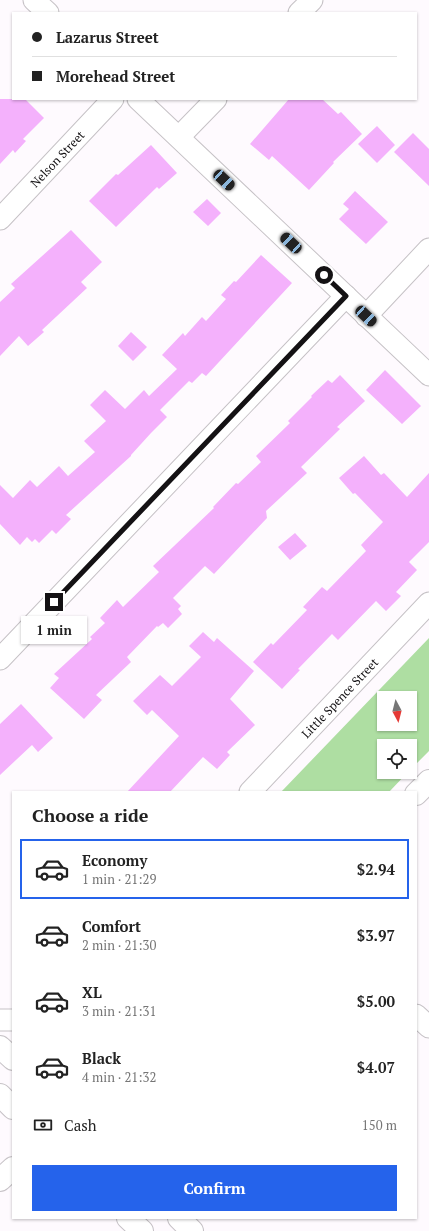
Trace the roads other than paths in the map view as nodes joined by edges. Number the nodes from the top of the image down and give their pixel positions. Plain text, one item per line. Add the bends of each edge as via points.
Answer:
1 (34, 0) edge
2 (312, 0) edge
3 (47, 12) edge
4 (300, 12) edge
5 (112, 100) edge
6 (139, 100) edge
7 (215, 100) edge
8 (179, 137) junction
9 (0, 219) edge
10 (429, 249) edge
11 (346, 296) junction
12 (366, 316) junction
13 (429, 375) edge
14 (429, 603) edge
15 (0, 659) edge
16 (429, 781) edge
17 (251, 791) edge
18 (417, 793) edge
19 (417, 1016) edge
20 (0, 1020) edge
21 (12, 1020) edge
22 (429, 1027) edge
23 (0, 1047) edge
24 (12, 1058) edge
25 (0, 1095) edge
26 (12, 1107) edge
27 (12, 1169) edge
28 (0, 1180) edge
29 (129, 1219) edge
30 (180, 1219) edge
31 (142, 1231) edge
32 (192, 1231) edge

1 - 3 street
2 - 4 street
5 - 9 street, Nelson Street
6 - 8 street
7 - 8 street
8 - 11 street
10 - 12 street
11 - 12 street
11 - 15 street
12 - 13 street
14 - 17 street, Little Spence Street
16 - 18 main road
19 - 22 street
20 - 21 street
23 - 24 main road
25 - 26 main road
27 - 28 main road
29 - 31 main road
30 - 32 main road

